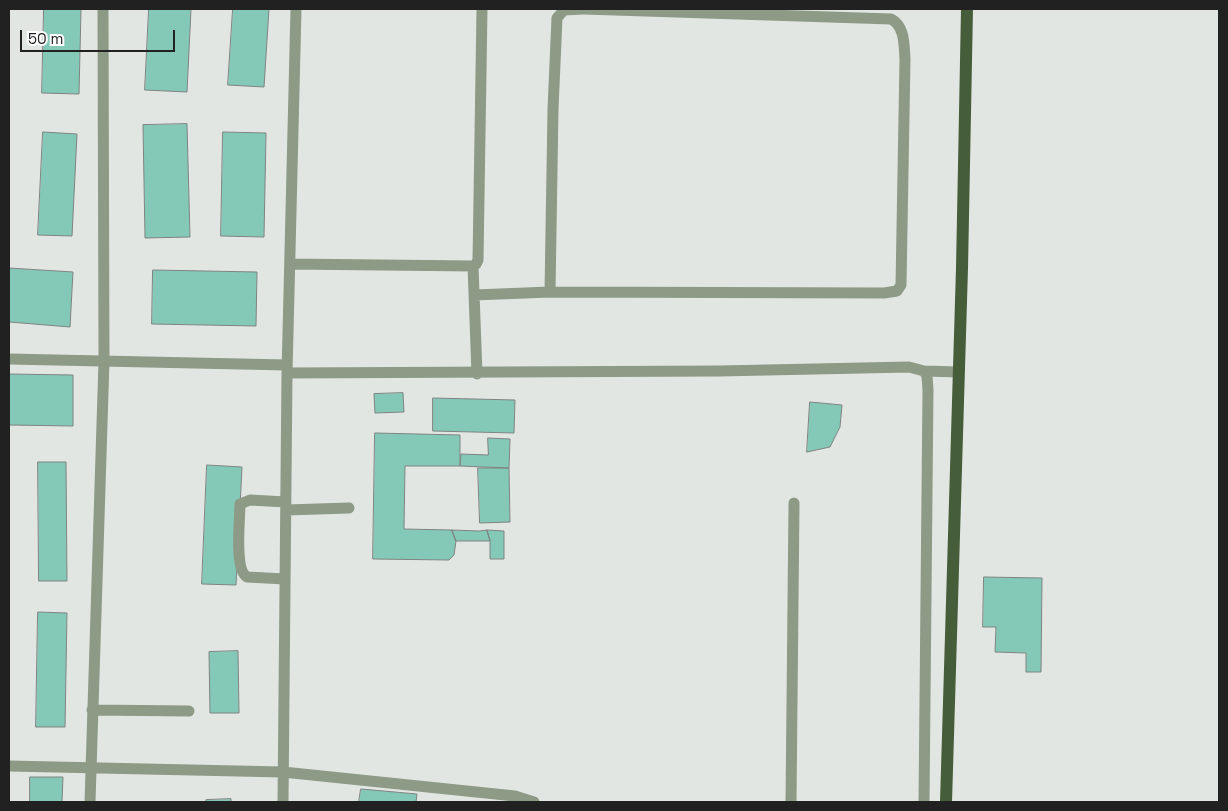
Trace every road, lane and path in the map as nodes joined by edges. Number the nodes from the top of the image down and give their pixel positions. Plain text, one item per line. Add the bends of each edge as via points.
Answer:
1 (103, 9) edge
2 (296, 9) edge
3 (482, 9) edge
4 (584, 9) edge
5 (967, 9) edge
6 (290, 264) junction
7 (473, 266) junction
8 (550, 292) junction
9 (474, 295) junction
10 (9, 359) edge
11 (104, 361) junction
12 (287, 369) junction
13 (924, 371) junction
14 (959, 372) junction
15 (477, 374) junction
16 (794, 503) dead end
17 (286, 506) junction
18 (349, 508) dead end
19 (285, 579) junction
20 (92, 710) junction
21 (189, 711) dead end
22 (9, 766) edge
23 (90, 768) junction
24 (283, 772) junction
25 (90, 802) edge
26 (283, 802) edge
27 (534, 802) edge
28 (792, 802) edge
29 (924, 802) edge
30 (946, 802) edge

1 - 11 lane
2 - 6 lane
3 - 7 lane via 478,260
4 - 8 lane via 564,10 557,18
4 - 8 lane via 891,19 897,22 905,59 901,285 897,291 884,293
5 - 14 main road
6 - 7 lane
6 - 12 lane
7 - 9 lane
8 - 9 lane
9 - 15 lane
10 - 11 lane
11 - 12 lane
11 - 20 lane
12 - 15 lane
12 - 17 lane
13 - 14 lane
13 - 15 lane via 909,367
13 - 29 lane via 928,390
14 - 30 main road
16 - 28 lane
17 - 18 lane
17 - 19 lane
17 - 19 lane via 250,500 240,504 239,565 247,577
19 - 24 lane
20 - 21 lane
20 - 23 lane
22 - 23 lane
23 - 24 lane
23 - 25 lane
24 - 26 lane
24 - 27 lane via 515,796

